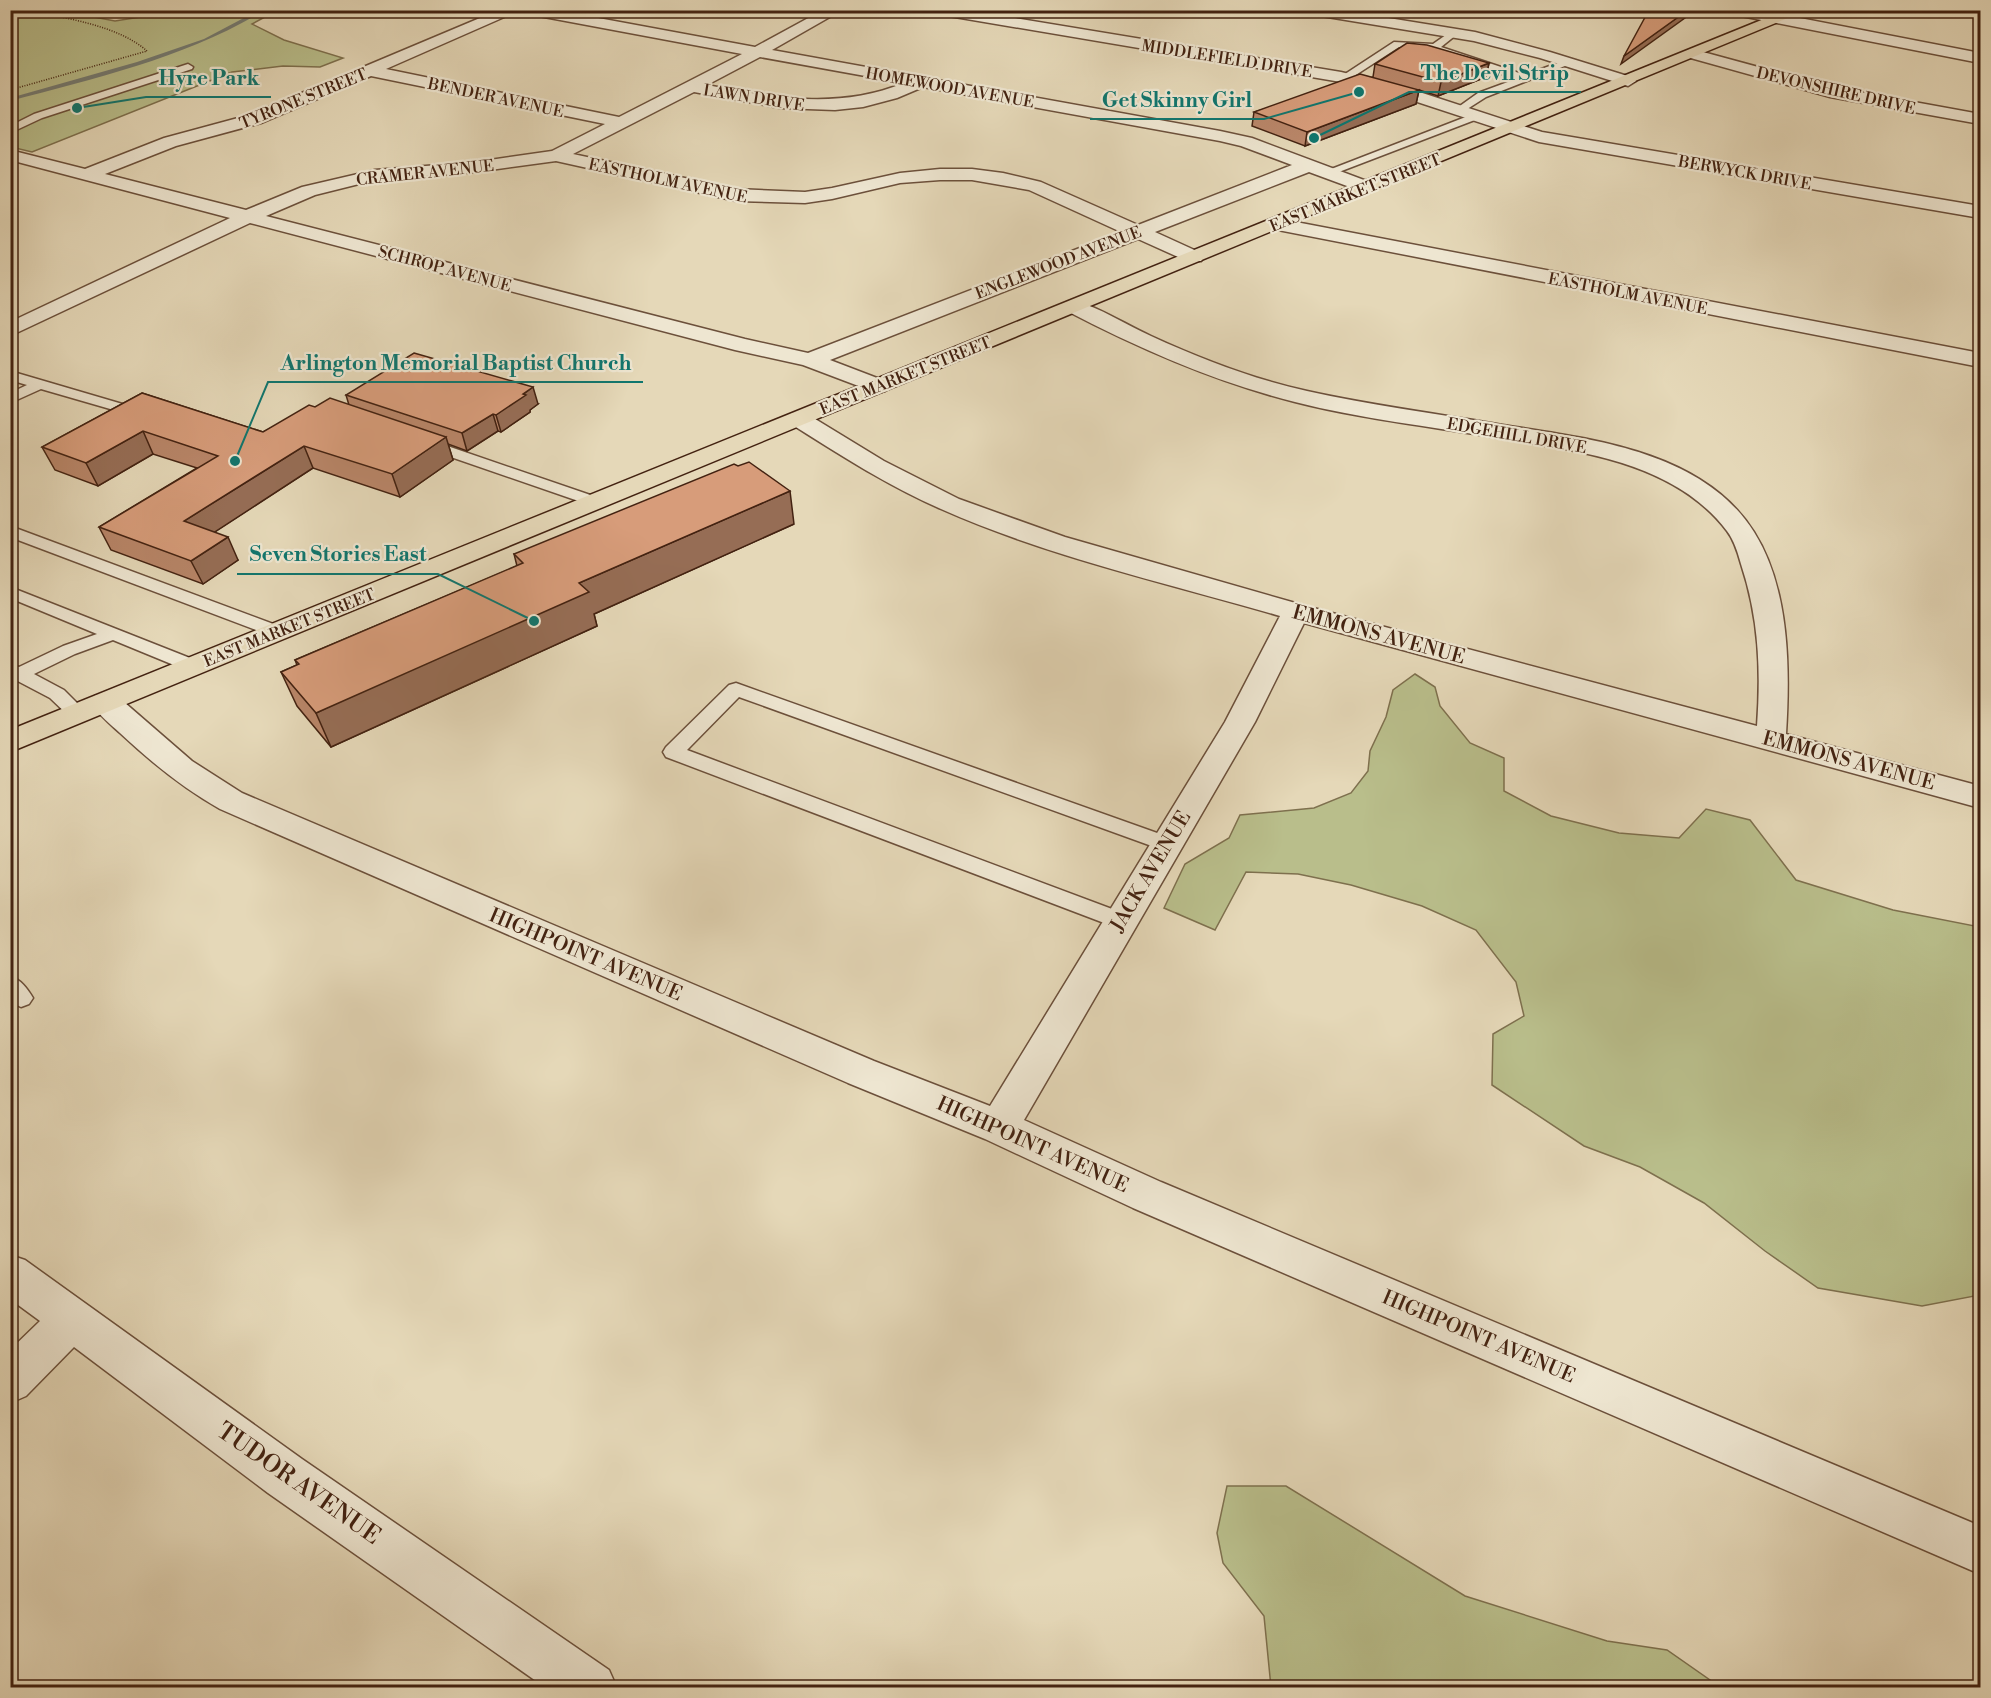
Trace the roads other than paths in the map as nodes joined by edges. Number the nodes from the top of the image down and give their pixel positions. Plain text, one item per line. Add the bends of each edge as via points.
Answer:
1 (513, 10) edge
2 (528, 10) edge
3 (835, 10) edge
4 (937, 10) edge
5 (1309, 10) edge
6 (1731, 10) edge
7 (1800, 10) edge
8 (1780, 18) junction
9 (1453, 33) junction
10 (1434, 48) junction
11 (757, 52) junction
12 (1692, 54) junction
13 (1980, 58) edge
14 (1570, 62) junction
15 (188, 68) dead end
16 (370, 70) junction
17 (1344, 78) junction
18 (1526, 79) junction
19 (1628, 81) junction
20 (920, 82) junction
21 (692, 87) junction
22 (1461, 110) junction
23 (1476, 116) junction
24 (1980, 119) edge
25 (623, 123) junction
26 (1511, 129) junction
27 (10, 130) edge
28 (10, 155) edge
29 (556, 156) junction
30 (1307, 166) junction
31 (1327, 173) junction
32 (89, 174) junction
33 (1366, 187) junction
34 (1980, 212) edge
35 (249, 216) junction
36 (1275, 224) junction
37 (1138, 232) junction
38 (1194, 257) junction
39 (1074, 307) junction
40 (10, 330) edge
41 (810, 360) junction
42 (1980, 360) edge
43 (10, 375) edge
44 (40, 384) junction
45 (877, 386) junction
46 (10, 399) edge
47 (131, 411) edge
48 (799, 419) junction
49 (405, 436) edge
50 (596, 502) junction
51 (10, 531) edge
52 (10, 592) edge
53 (1296, 612) junction
54 (278, 632) junction
55 (113, 633) junction
56 (193, 666) junction
57 (15, 672) edge
58 (92, 709) junction
59 (1771, 738) junction
60 (10, 742) edge
61 (1980, 797) edge
62 (1167, 844) junction
63 (1120, 921) junction
64 (999, 1126) junction
65 (10, 1274) edge
66 (72, 1319) junction
67 (10, 1381) edge
68 (1980, 1550) edge
69 (591, 1688) edge

1 - 16 street, TYRONE STREET
2 - 11 street, HOMEWOOD AVENUE
3 - 11 street, CRAMER AVENUE
4 - 17 street, MIDDLEFIELD DRIVE
5 - 9 street
6 - 8 street
7 - 8 main road, EAST MARKET STREET
8 - 12 main road, EAST MARKET STREET
8 - 13 street via 1872,40
9 - 10 lane
9 - 14 street
10 - 17 lane via 1397,44
10 - 18 lane
11 - 20 street, HOMEWOOD AVENUE
11 - 21 street, CRAMER AVENUE
12 - 19 main road, EAST MARKET STREET
12 - 24 street, DEVONSHIRE DRIVE via 1830,92
14 - 18 lane
14 - 19 street
15 - 27 lane via 44,114
16 - 25 street, BENDER AVENUE
16 - 32 street, TYRONE STREET via 255,119 170,142
17 - 22 street, MIDDLEFIELD DRIVE
18 - 22 lane via 1482,95
19 - 26 main road, EAST MARKET STREET
20 - 21 street, LAWN DRIVE via 880,99 814,107
20 - 30 street, HOMEWOOD AVENUE via 1220,136
21 - 25 street, CRAMER AVENUE
22 - 23 street, MIDDLEFIELD DRIVE
23 - 26 street, MIDDLEFIELD DRIVE
23 - 31 lane
25 - 29 street, CRAMER AVENUE
26 - 33 main road, EAST MARKET STREET
26 - 34 street, BERWYCK DRIVE via 1558,141
28 - 32 street, SCHROP AVENUE
29 - 35 street, CRAMER AVENUE via 355,178 309,191
29 - 37 street, EASTHOLM AVENUE via 765,198 827,195 906,177 982,175 1035,186
30 - 31 street, HOMEWOOD AVENUE
30 - 37 street, ENGLEWOOD AVENUE
31 - 33 street, HOMEWOOD AVENUE
32 - 35 street, SCHROP AVENUE
33 - 36 main road, EAST MARKET STREET
35 - 40 street, CRAMER AVENUE
35 - 41 street, SCHROP AVENUE
36 - 38 main road, EAST MARKET STREET
36 - 42 street, EASTHOLM AVENUE
37 - 38 street, EASTHOLM AVENUE
37 - 41 street, ENGLEWOOD AVENUE
38 - 39 main road, EAST MARKET STREET
39 - 45 main road, EAST MARKET STREET
39 - 59 street, EDGEHILL DRIVE via 1187,361 1268,388 1359,408 1597,449 1656,468 1695,488 1737,526 1765,592 1773,633 1775,675
41 - 45 street, SCHROP AVENUE
43 - 44 lane
44 - 46 lane
44 - 47 lane
45 - 48 main road, EAST MARKET STREET
48 - 50 main road, EAST MARKET STREET
48 - 53 street, EMMONS AVENUE via 904,481 983,518
49 - 50 lane
50 - 54 main road, EAST MARKET STREET
51 - 54 lane
52 - 55 lane
53 - 59 street, EMMONS AVENUE
53 - 62 street, JACK AVENUE via 1240,722
54 - 56 main road, EAST MARKET STREET
55 - 56 lane
55 - 57 lane
56 - 58 main road, EAST MARKET STREET
57 - 58 lane
58 - 60 main road, EAST MARKET STREET
58 - 64 street, HIGHPOINT AVENUE via 231,801 861,1072
59 - 61 street, EMMONS AVENUE
62 - 63 street, JACK AVENUE
62 - 63 lane via 736,689 674,753
63 - 64 street, JACK AVENUE
64 - 68 street, HIGHPOINT AVENUE via 1147,1195
65 - 66 street, TUDOR AVENUE
66 - 67 street
66 - 69 street, TUDOR AVENUE via 285,1476

